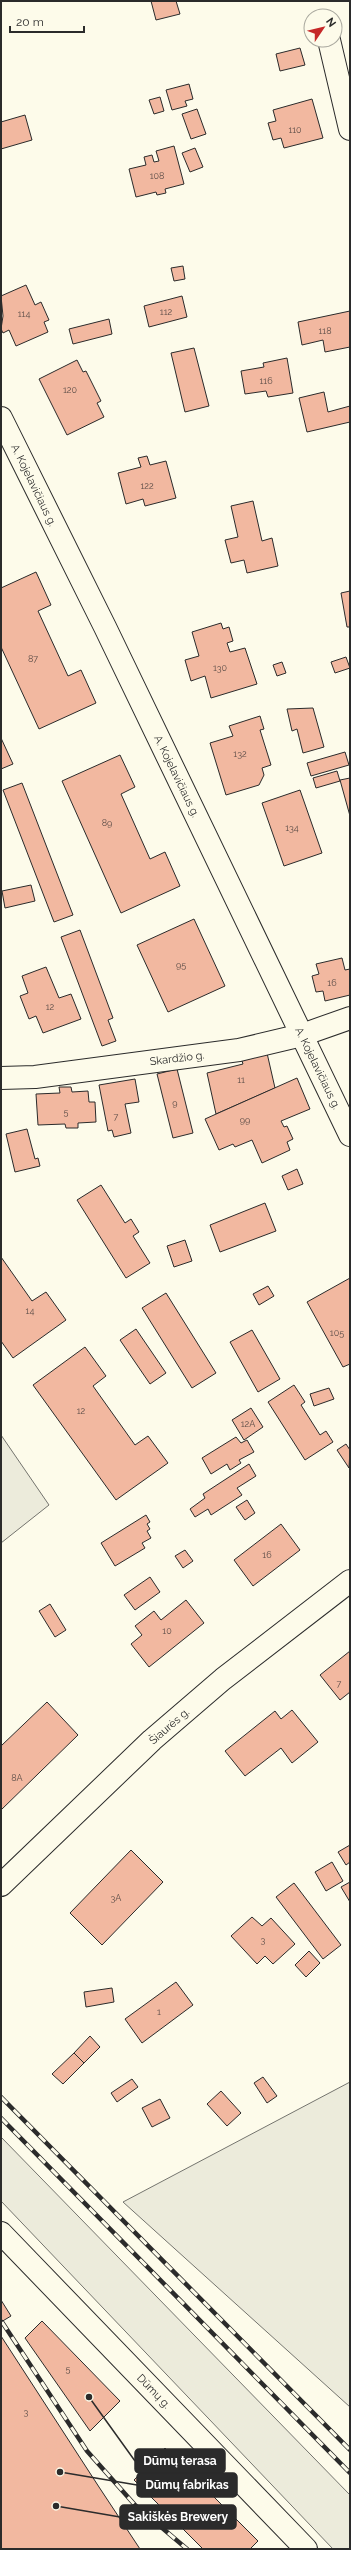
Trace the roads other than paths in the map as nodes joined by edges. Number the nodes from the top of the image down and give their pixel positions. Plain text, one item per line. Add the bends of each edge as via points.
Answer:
1 (331, 48) edge
2 (350, 129) edge
3 (2, 424) edge
4 (350, 1018) edge
5 (302, 1035) junction
6 (1, 1078) edge
7 (350, 1135) edge
8 (350, 1581) edge
9 (1, 1885) edge
10 (1, 2234) edge
11 (306, 2549) edge

1 - 2 street
3 - 5 street, A. Kojelavičiaus g. via 105,627
4 - 5 street, Skardžio g.
5 - 6 street, Skardžio g. via 239,1050 35,1077
5 - 7 street, A. Kojelavičiaus g.
8 - 9 street, Šiaurės g. via 223,1679 158,1735
10 - 11 street, Dūmų g.

